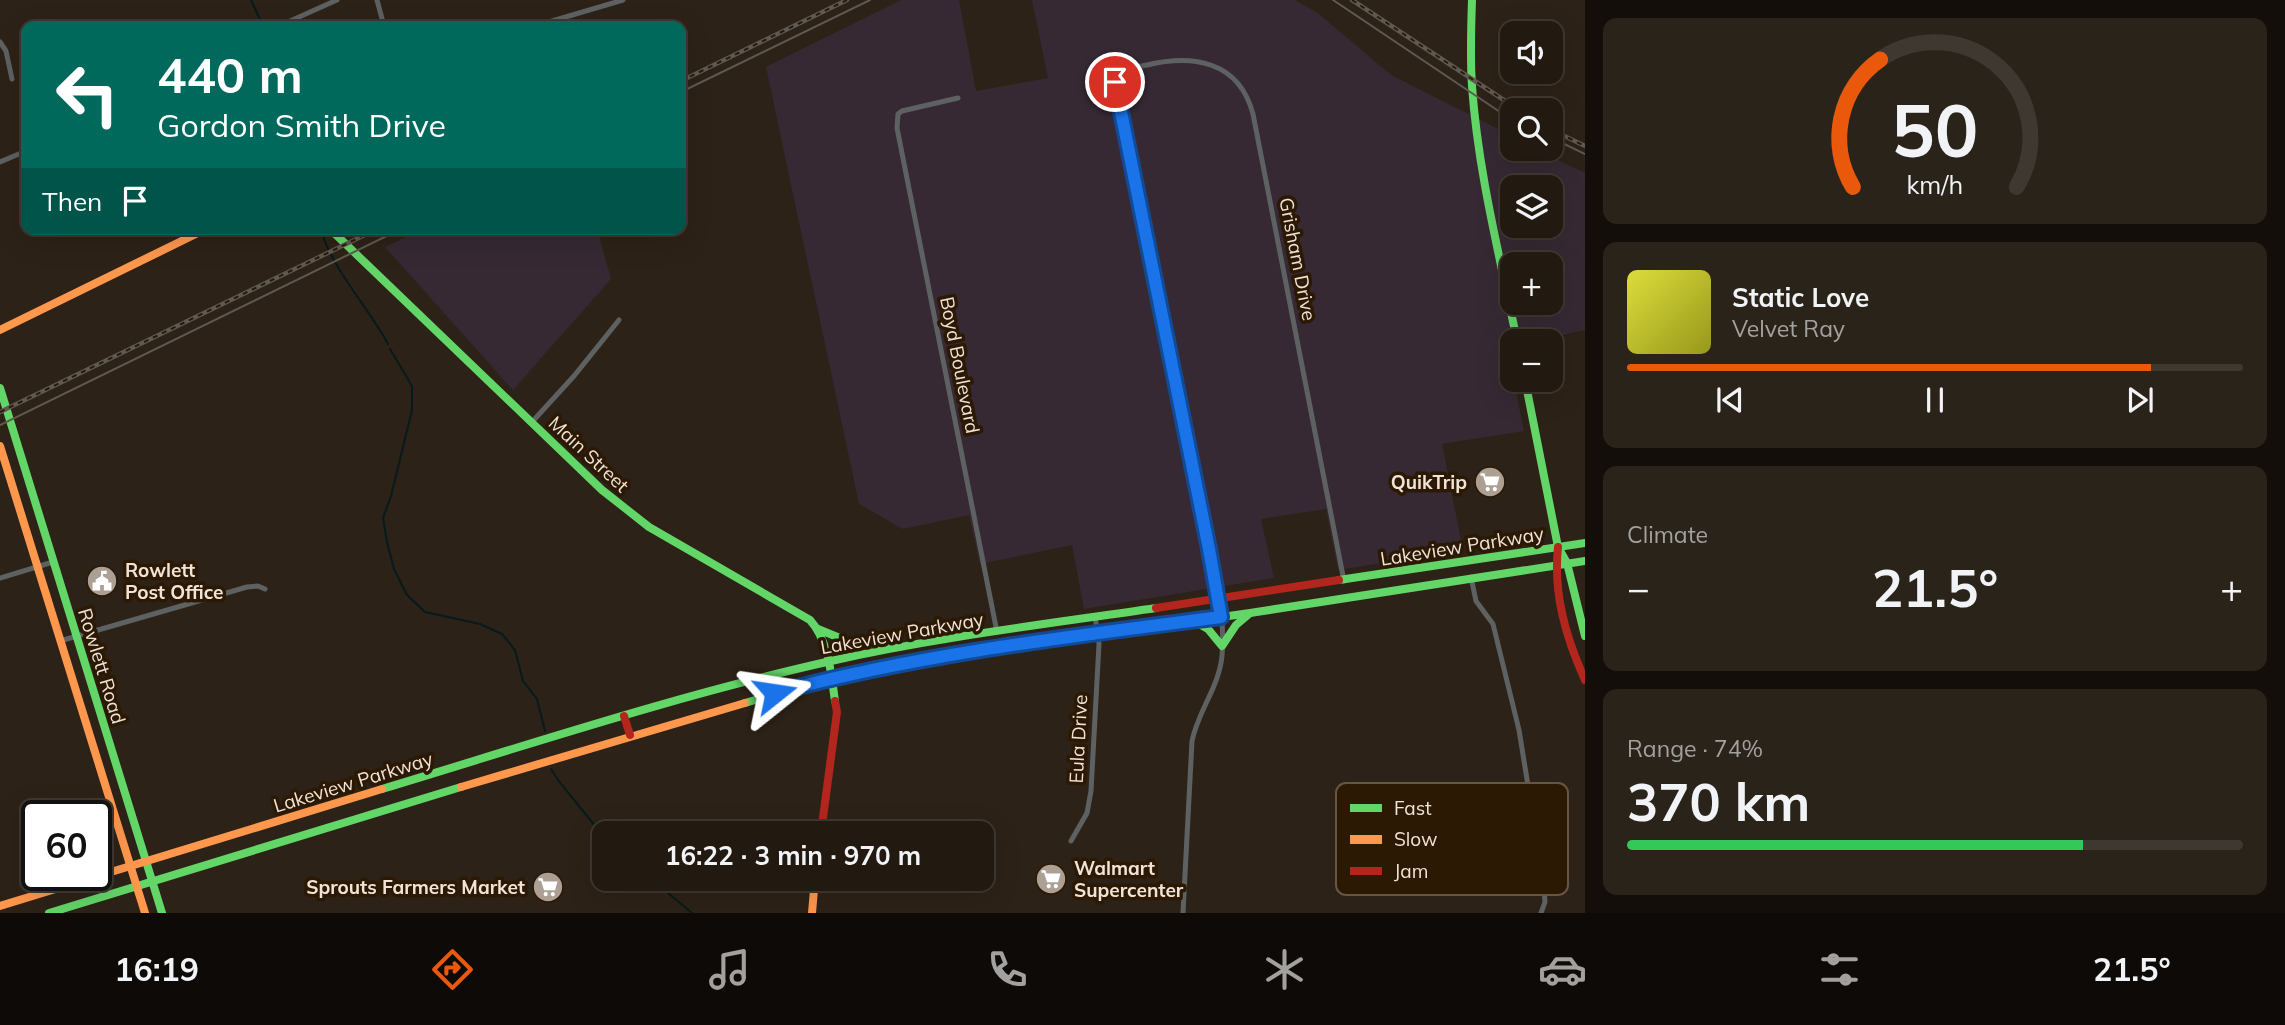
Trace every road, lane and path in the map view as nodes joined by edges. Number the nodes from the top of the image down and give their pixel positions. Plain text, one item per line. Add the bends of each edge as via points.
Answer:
1 (337, 0) edge
2 (377, 0) edge
3 (623, 0) edge
4 (1472, 0) edge
5 (290, 21) edge
6 (383, 21) edge
7 (552, 21) edge
8 (0, 42) edge
9 (12, 79) dead end
10 (958, 98) dead end
11 (21, 153) edge
12 (0, 162) edge
13 (194, 235) edge
14 (336, 235) edge
15 (619, 320) dead end
16 (1515, 329) edge
17 (0, 330) edge
18 (0, 388) edge
19 (1527, 392) edge
20 (532, 422) junction
21 (0, 446) edge
22 (1585, 543) edge
23 (1558, 547) junction
24 (1585, 561) edge
25 (53, 562) junction
26 (1567, 563) junction
27 (1554, 565) junction
28 (37, 567) junction
29 (1471, 577) junction
30 (0, 578) edge
31 (1344, 580) junction
32 (265, 589) dead end
33 (1347, 597) junction
34 (1219, 600) junction
35 (1250, 613) junction
36 (1095, 617) junction
37 (1221, 617) junction
38 (1193, 621) junction
39 (818, 629) junction
40 (997, 632) junction
41 (1098, 634) junction
42 (1585, 636) edge
43 (76, 637) junction
44 (60, 641) junction
45 (900, 646) junction
46 (1222, 646) junction
47 (1007, 647) junction
48 (995, 649) junction
49 (830, 661) junction
50 (833, 677) junction
51 (1585, 680) edge
52 (624, 716) junction
53 (630, 735) junction
54 (462, 766) junction
55 (1528, 783) edge
56 (468, 785) junction
57 (324, 808) junction
58 (823, 821) edge
59 (331, 826) junction
60 (1071, 841) dead end
61 (147, 862) junction
62 (131, 867) junction
63 (152, 881) junction
64 (137, 886) junction
65 (814, 891) edge
66 (1544, 895) edge
67 (0, 906) edge
68 (49, 913) edge
69 (145, 913) edge
70 (162, 913) edge
71 (812, 913) edge
72 (1183, 913) edge
73 (1541, 913) edge

1 - 5 street
2 - 6 street
3 - 7 street
4 - 16 main road via 1475,129
8 - 9 street
10 - 40 street, Boyd Boulevard via 908,108 898,114 897,128
11 - 12 street
13 - 17 main road
14 - 20 main road, Main Street
15 - 20 street
18 - 25 main road, Rowlett Road
19 - 23 main road
20 - 39 main road, Main Street via 602,490 649,527 781,602
21 - 28 main road, Rowlett Road
22 - 23 main road, Lakeview Parkway
23 - 26 main road
23 - 27 main road
23 - 31 main road, Lakeview Parkway
24 - 26 main road, Lakeview Parkway
25 - 28 street
25 - 43 main road, Rowlett Road
26 - 27 main road, Lakeview Parkway
26 - 42 main road
27 - 29 main road, Lakeview Parkway
27 - 51 main road via 1567,631
28 - 30 street
28 - 44 main road, Rowlett Road
29 - 33 main road, Lakeview Parkway
29 - 55 street via 1476,601 1493,624
31 - 33 main road
31 - 34 main road, Lakeview Parkway
31 - 34 street, Grisham Drive via 1255,126 1244,90 1205,63 1163,60 1124,70 1115,82
32 - 43 street via 247,587
33 - 35 main road, Lakeview Parkway
34 - 36 main road, Lakeview Parkway
34 - 37 street
35 - 37 main road, Lakeview Parkway
35 - 46 main road
36 - 40 main road, Lakeview Parkway
36 - 41 street, Eula Drive
37 - 38 main road, Lakeview Parkway
37 - 46 street
38 - 41 main road, Lakeview Parkway
38 - 46 main road via 1208,629
39 - 45 main road, Main Street via 847,641
39 - 49 main road
40 - 45 main road, Lakeview Parkway
40 - 47 main road
40 - 48 main road
41 - 47 main road, Lakeview Parkway
41 - 60 street, Eula Drive via 1090,800
43 - 44 street
43 - 61 main road, Rowlett Road
44 - 62 main road, Rowlett Road
45 - 49 main road, Lakeview Parkway
46 - 72 street via 1222,660 1192,741
47 - 48 main road, Lakeview Parkway
48 - 50 main road, Lakeview Parkway
49 - 50 main road
49 - 52 main road, Lakeview Parkway
50 - 53 main road, Lakeview Parkway
50 - 58 main road via 837,712
52 - 53 main road
52 - 54 main road, Lakeview Parkway
53 - 56 main road, Lakeview Parkway
54 - 56 main road
54 - 57 main road, Lakeview Parkway
56 - 59 main road, Lakeview Parkway
57 - 59 main road
57 - 61 main road, Lakeview Parkway
59 - 63 main road, Lakeview Parkway
61 - 62 main road, Lakeview Parkway
61 - 63 main road, Rowlett Road
62 - 64 main road, Rowlett Road
62 - 67 main road, Lakeview Parkway
63 - 64 main road, Lakeview Parkway
63 - 70 main road, Rowlett Road
64 - 68 main road, Lakeview Parkway
64 - 69 main road, Rowlett Road
65 - 71 main road
66 - 73 street

